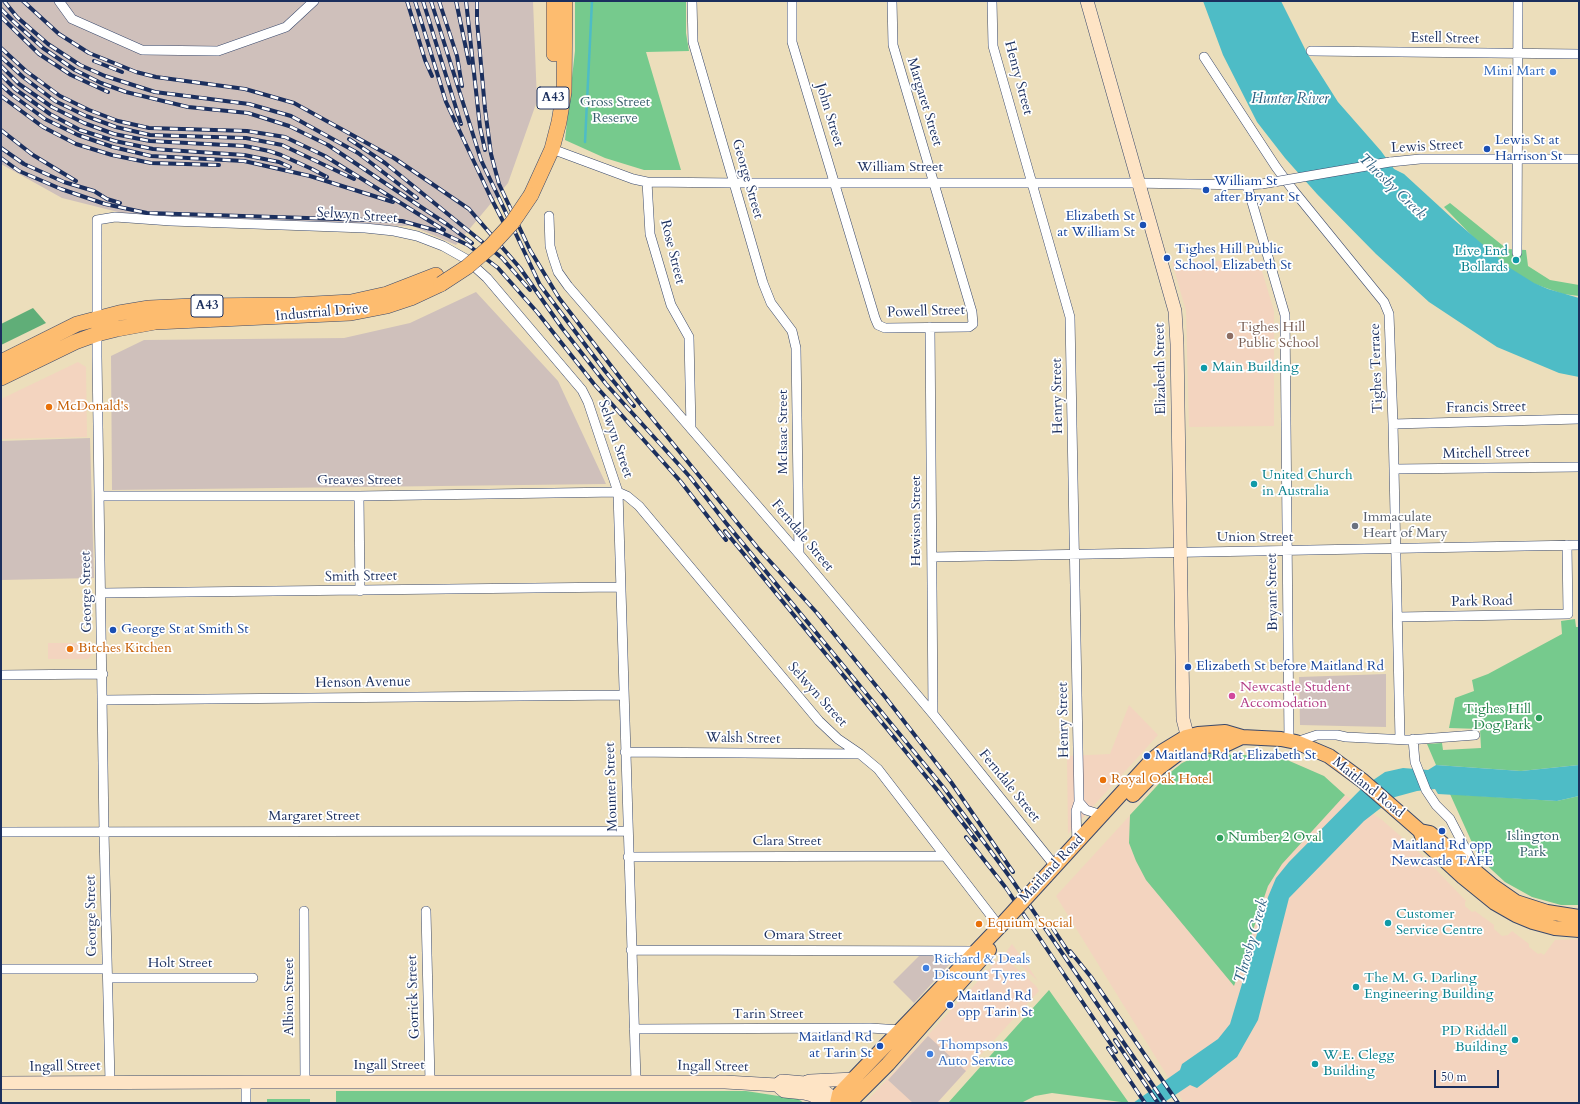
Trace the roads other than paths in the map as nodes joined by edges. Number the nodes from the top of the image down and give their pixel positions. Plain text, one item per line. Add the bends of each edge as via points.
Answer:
1 (59, 1) edge
2 (314, 1) edge
3 (554, 1) edge
4 (565, 1) edge
5 (692, 1) edge
6 (792, 1) edge
7 (892, 1) edge
8 (992, 1) edge
9 (1086, 1) edge
10 (1518, 1) edge
11 (1311, 51) dead end
12 (1518, 54) junction
13 (1579, 54) edge
14 (1204, 56) dead end
15 (552, 149) junction
16 (1518, 158) junction
17 (1579, 159) edge
18 (647, 182) junction
19 (834, 182) junction
20 (933, 182) junction
21 (1033, 182) junction
22 (734, 183) junction
23 (1139, 183) junction
24 (1254, 185) junction
25 (527, 192) junction
26 (549, 216) dead end
27 (98, 220) joint
28 (1517, 253) dead end
29 (439, 279) junction
30 (97, 318) junction
31 (973, 324) joint
32 (880, 327) joint
33 (930, 327) junction
34 (97, 334) junction
35 (797, 357) joint
36 (1, 362) edge
37 (1, 378) edge
38 (1579, 420) edge
39 (1393, 424) junction
40 (691, 429) junction
41 (1579, 467) edge
42 (1394, 469) junction
43 (618, 492) junction
44 (100, 496) junction
45 (359, 496) junction
46 (1579, 545) edge
47 (1567, 546) junction
48 (1396, 549) junction
49 (1287, 551) junction
50 (1180, 552) junction
51 (799, 554) junction
52 (1075, 556) junction
53 (932, 558) junction
54 (620, 587) junction
55 (360, 591) junction
56 (102, 594) junction
57 (1398, 617) junction
58 (103, 674) junction
59 (1, 675) edge
60 (624, 694) junction
61 (103, 700) junction
62 (933, 714) junction
63 (1475, 735) dead end
64 (1400, 739) junction
65 (1413, 739) junction
66 (1188, 742) junction
67 (1293, 742) junction
68 (625, 752) junction
69 (860, 754) junction
70 (1079, 802) junction
71 (1102, 815) junction
72 (627, 831) junction
73 (1420, 831) junction
74 (1, 832) edge
75 (104, 832) junction
76 (1077, 843) junction
77 (945, 856) junction
78 (628, 857) junction
79 (1478, 874) junction
80 (1050, 875) junction
81 (304, 911) dead end
82 (426, 911) dead end
83 (1579, 917) edge
84 (1004, 925) junction
85 (1579, 930) edge
86 (631, 950) junction
87 (976, 951) junction
88 (1, 969) edge
89 (107, 973) junction
90 (253, 978) dead end
91 (634, 1029) junction
92 (901, 1030) junction
93 (855, 1079) junction
94 (636, 1081) junction
95 (110, 1082) junction
96 (246, 1082) junction
97 (305, 1082) junction
98 (430, 1082) junction
99 (1, 1084) edge
100 (801, 1088) junction
101 (833, 1102) edge
102 (246, 1103) edge
103 (809, 1103) edge
104 (849, 1103) edge

1 - 2 street via 72,19 142,50 218,51 286,27
3 - 25 highway, Industrial Drive / A43 via 554,86 550,115
4 - 15 highway, Industrial Drive / A43 via 564,92
5 - 22 street, George Street via 693,42
6 - 19 street, John Street via 792,42
7 - 20 street, Margaret Street via 893,45
8 - 21 street, Henry Street via 993,46
9 - 23 main road, Elizabeth Street
10 - 12 street
11 - 12 street, Estell Street
12 - 13 street, Estell Street
12 - 16 street
14 - 39 street, Tighes Terrace via 1276,167 1384,302 1389,314
15 - 18 street, William Street
15 - 25 highway, Industrial Drive / A43
16 - 17 street, Lewis Street
16 - 24 street, Lewis Street, bridge via 1420,159 1390,162
16 - 28 street
18 - 22 street, William Street
18 - 40 street, Rose Street via 650,234 671,305 690,337
19 - 20 street, William Street
19 - 22 street, William Street
19 - 32 street, John Street via 875,318
20 - 21 street, William Street
20 - 31 street, Margaret Street via 972,312
21 - 23 street, William Street
21 - 52 street, Henry Street via 1070,317
22 - 35 street, George Street via 767,296 792,331
23 - 24 street, William Street
23 - 50 main road, Elizabeth Street via 1173,301 1176,321
24 - 49 street, Bryant Street via 1285,315
25 - 29 highway, Industrial Drive / A43, bridge via 512,223 490,247 467,267
26 - 40 street, Ferndale Street via 550,246 558,272
27 - 30 street, George Street
27 - 43 street, Selwyn Street via 115,217 365,228 417,236 443,246 466,259 487,278 582,390
29 - 30 highway, Industrial Drive / A43 via 352,302 156,308
29 - 34 highway, Industrial Drive / A43 via 411,298 351,313 155,322
30 - 34 street, George Street
30 - 36 highway, Industrial Drive / A43 via 73,326
31 - 33 street, Powell Street via 969,327
32 - 33 street, Powell Street
33 - 53 street, Hewison Street
34 - 37 highway, Industrial Drive / A43
34 - 44 street, George Street
35 - 51 street, McIsaac Street
38 - 39 street, Francis Street
39 - 42 street, Tighes Terrace
40 - 51 street, Ferndale Street
41 - 42 street, Mitchell Street
42 - 48 street, Tighes Terrace
43 - 45 street, Greaves Street
43 - 54 street, Mounter Street
43 - 69 street, Selwyn Street via 639,506 819,721 838,739
44 - 45 street, Greaves Street
44 - 56 street, George Street
45 - 55 street
46 - 47 street, Union Street
47 - 48 street, Union Street
47 - 57 street, Park Road via 1568,614
48 - 49 street, Union Street
48 - 57 street, Tighes Terrace
49 - 50 street, Union Street
49 - 67 street, Bryant Street
50 - 52 street, Union Street
50 - 66 main road, Elizabeth Street via 1183,719
51 - 62 street, Ferndale Street
52 - 53 street, Union Street
52 - 70 street, Henry Street
53 - 62 street, Hewison Street
54 - 55 street, Smith Street
54 - 60 street, Mounter Street
55 - 56 street, Smith Street
56 - 58 street, George Street
57 - 64 street, Tighes Terrace
58 - 59 street
58 - 61 street, George Street
60 - 61 street, Henson Avenue
60 - 68 street, Mounter Street
61 - 75 street, George Street
62 - 80 street, Ferndale Street
63 - 65 street
64 - 65 street
64 - 67 street via 1317,735
65 - 79 street via 1415,762 1426,790 1450,819
66 - 67 main road, Maitland Road via 1225,745 1242,737
66 - 71 main road, Maitland Road via 1172,744 1152,760
66 - 80 main road, Maitland Road
67 - 73 main road, Maitland Road via 1329,756 1363,781
68 - 69 street, Walsh Street
68 - 72 street, Mounter Street
69 - 77 street, Selwyn Street via 878,769
70 - 71 street via 1086,810
70 - 76 street, Henry Street via 1076,811
71 - 76 main road, Maitland Road
72 - 75 street, Margaret Street
72 - 78 street, Mounter Street
73 - 79 main road, Maitland Road via 1430,833
73 - 85 main road, Maitland Road via 1424,841 1450,865 1508,911 1555,928
74 - 75 street, Margaret Street
75 - 89 street, George Street
76 - 80 main road, Maitland Road
77 - 78 street, Clara Street
77 - 84 street, Selwyn Street
78 - 86 street, Mounter Street
79 - 83 main road, Maitland Road via 1500,892 1524,905 1552,914
80 - 84 main road, Maitland Road
81 - 97 street, Albion Street
82 - 98 street, Gorrick Street
84 - 87 main road, Maitland Road
84 - 104 main road, Maitland Road via 898,1053
86 - 87 street, Omara Street
86 - 91 street, Mounter Street
87 - 92 main road, Maitland Road
88 - 89 street, Holt Street
89 - 90 street, Holt Street
89 - 95 street, George Street
91 - 92 street, Tarin Street
91 - 94 street, Mounter Street
92 - 93 main road, Maitland Road
93 - 100 main road, Ingall Street via 810,1081
93 - 101 main road, Maitland Road
94 - 98 main road, Ingall Street
94 - 100 main road, Ingall Street via 777,1085 782,1081
95 - 96 main road, Ingall Street
95 - 99 main road, Ingall Street
96 - 97 main road, Ingall Street
96 - 102 street
97 - 98 main road, Ingall Street
100 - 101 main road, Ingall Street via 819,1088 828,1094
100 - 103 main road

